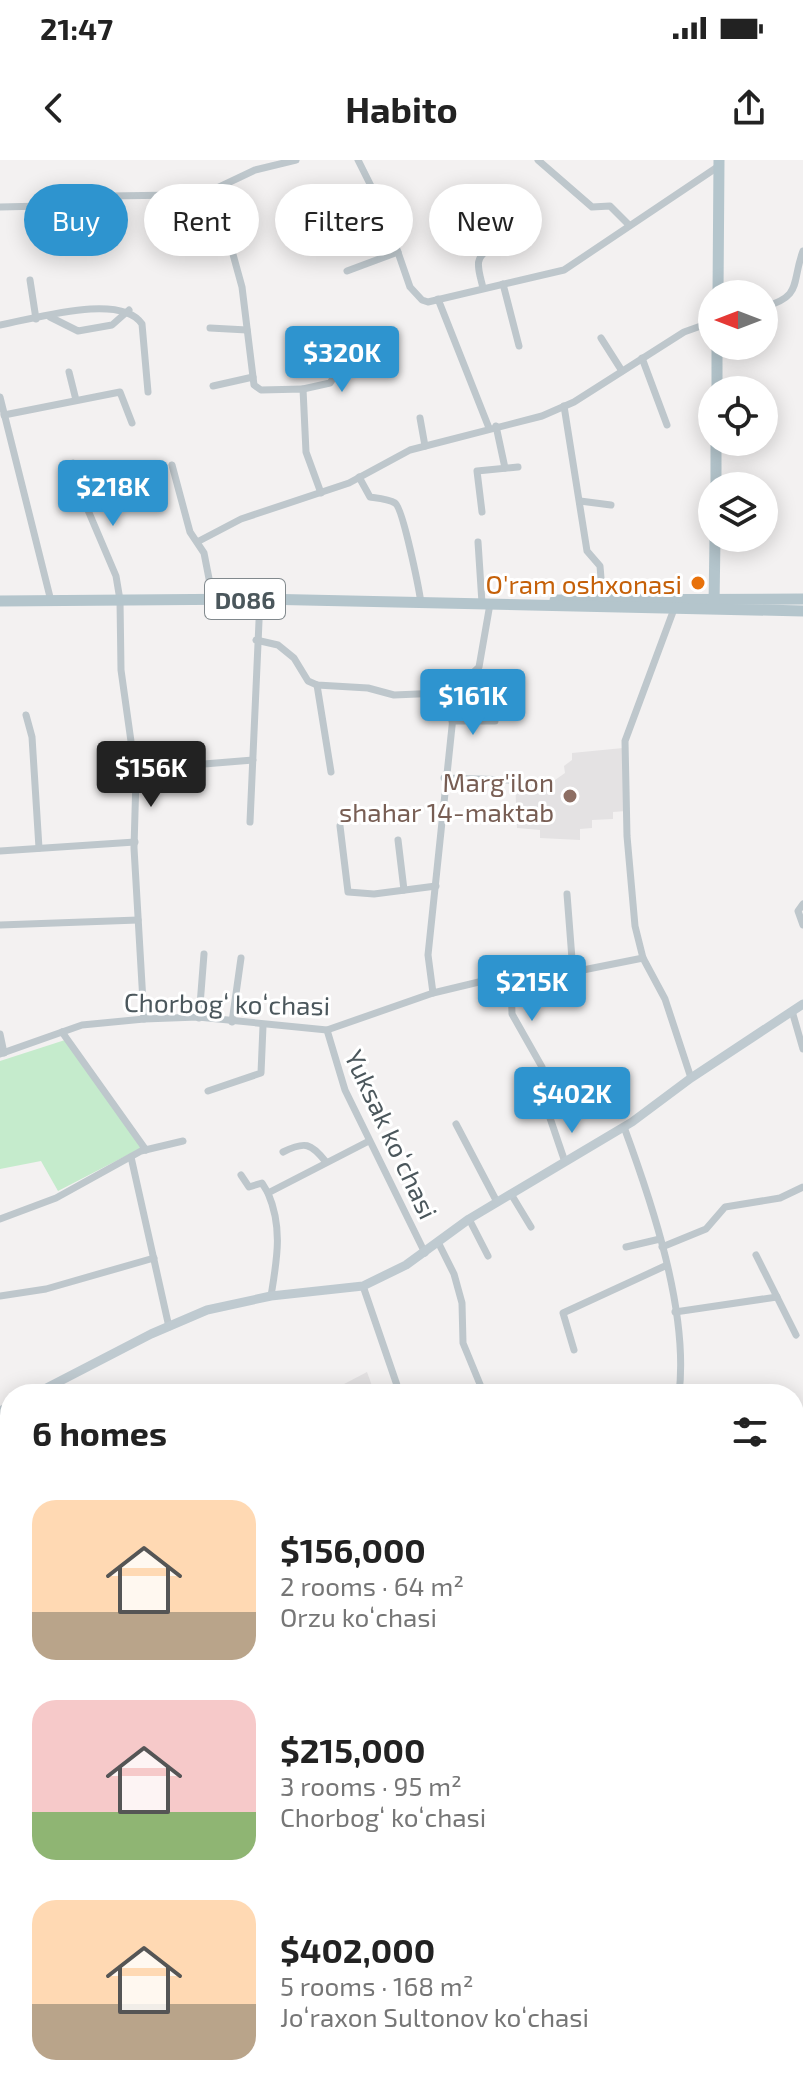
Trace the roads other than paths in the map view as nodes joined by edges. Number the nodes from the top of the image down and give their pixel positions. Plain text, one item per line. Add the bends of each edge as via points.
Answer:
1 (249, 160) edge
2 (296, 160) edge
3 (358, 160) edge
4 (538, 160) edge
5 (719, 163) edge
6 (255, 170) junction
7 (226, 184) edge
8 (370, 184) edge
9 (144, 195) edge
10 (0, 207) edge
11 (629, 225) junction
12 (803, 251) edge
13 (233, 256) edge
14 (387, 256) edge
15 (399, 256) edge
16 (479, 256) edge
17 (347, 271) dead end
18 (30, 280) dead end
19 (718, 280) edge
20 (503, 284) junction
21 (483, 288) junction
22 (793, 293) junction
23 (803, 293) edge
24 (438, 299) junction
25 (778, 303) edge
26 (129, 310) junction
27 (50, 317) junction
28 (36, 319) junction
29 (0, 325) edge
30 (698, 327) edge
31 (210, 328) dead end
32 (247, 330) junction
33 (601, 338) dead end
34 (519, 346) dead end
35 (642, 358) junction
36 (332, 360) dead end
37 (622, 371) junction
38 (69, 372) dead end
39 (253, 377) junction
40 (213, 386) dead end
41 (303, 389) junction
42 (148, 392) dead end
43 (0, 397) edge
44 (76, 400) junction
45 (564, 406) junction
46 (4, 415) junction
47 (420, 418) dead end
48 (132, 423) dead end
49 (667, 425) dead end
50 (493, 427) junction
51 (425, 446) junction
52 (73, 463) dead end
53 (172, 465) dead end
54 (518, 467) dead end
55 (505, 468) junction
56 (359, 477) junction
57 (321, 493) junction
58 (580, 501) junction
59 (611, 505) dead end
60 (482, 512) dead end
61 (199, 541) junction
62 (478, 542) dead end
63 (715, 552) edge
64 (213, 599) junction
65 (260, 599) junction
66 (803, 599) edge
67 (120, 600) junction
68 (0, 601) edge
69 (51, 601) junction
70 (421, 603) junction
71 (486, 603) junction
72 (603, 603) junction
73 (714, 604) junction
74 (674, 609) junction
75 (803, 611) edge
76 (256, 640) junction
77 (317, 685) junction
78 (455, 698) junction
79 (26, 715) dead end
80 (452, 721) junction
81 (495, 721) dead end
82 (253, 760) junction
83 (331, 772) dead end
84 (136, 777) junction
85 (444, 778) junction
86 (510, 780) dead end
87 (250, 822) dead end
88 (340, 826) dead end
89 (398, 840) dead end
90 (135, 842) junction
91 (39, 848) junction
92 (0, 851) edge
93 (436, 886) junction
94 (404, 890) junction
95 (567, 894) dead end
96 (803, 904) edge
97 (138, 920) junction
98 (0, 925) edge
99 (803, 925) edge
100 (204, 954) dead end
101 (241, 958) dead end
102 (643, 958) junction
103 (573, 972) junction
104 (511, 978) junction
105 (433, 993) junction
106 (803, 1004) edge
107 (792, 1011) junction
108 (199, 1018) junction
109 (144, 1019) junction
110 (232, 1022) junction
111 (263, 1026) junction
112 (327, 1030) junction
113 (62, 1032) junction
114 (0, 1034) edge
115 (803, 1049) edge
116 (2, 1053) edge
117 (542, 1067) dead end
118 (691, 1078) junction
119 (208, 1091) dead end
120 (550, 1118) dead end
121 (456, 1124) dead end
122 (624, 1127) junction
123 (183, 1141) dead end
124 (369, 1141) junction
125 (146, 1150) junction
126 (283, 1152) dead end
127 (131, 1157) junction
128 (326, 1162) junction
129 (565, 1162) junction
130 (241, 1175) dead end
131 (803, 1187) edge
132 (268, 1193) junction
133 (511, 1194) junction
134 (497, 1202) junction
135 (0, 1219) edge
136 (469, 1219) junction
137 (531, 1227) dead end
138 (438, 1242) junction
139 (661, 1243) junction
140 (626, 1247) dead end
141 (425, 1253) junction
142 (756, 1255) dead end
143 (488, 1256) dead end
144 (154, 1258) junction
145 (665, 1266) junction
146 (363, 1286) junction
147 (0, 1296) edge
148 (271, 1296) junction
149 (777, 1297) junction
150 (675, 1312) junction
151 (169, 1327) junction
152 (796, 1335) dead end
153 (574, 1350) dead end
154 (59, 1383) edge
155 (397, 1384) edge
156 (480, 1384) edge
157 (679, 1384) edge

1 - 6 street
2 - 6 street
3 - 8 street
4 - 11 street via 592,207 610,206
5 - 11 street
5 - 19 main road
6 - 7 street
9 - 10 street
11 - 20 street via 564,270
12 - 22 street
13 - 32 street
14 - 17 street
15 - 24 street via 417,297
16 - 21 street
18 - 28 street
20 - 21 street
20 - 34 street
21 - 24 street
22 - 23 street
22 - 25 street
24 - 50 street
26 - 27 street via 104,307
26 - 27 street via 112,325 78,331
26 - 42 street via 142,324
27 - 28 street
28 - 29 street
30 - 35 street
31 - 32 street
32 - 39 street
33 - 37 street
35 - 37 street
35 - 49 street
36 - 41 street via 330,383
37 - 45 street
38 - 44 street
39 - 40 street
39 - 41 street via 261,390
41 - 57 street via 306,452
43 - 46 street
44 - 46 street
44 - 48 street via 123,393
45 - 50 street
45 - 58 street
46 - 69 street
47 - 51 street
50 - 51 street
50 - 55 street
51 - 56 street
52 - 67 street via 116,576
53 - 61 street via 190,532
54 - 55 street
55 - 60 street via 477,471
56 - 57 street
56 - 70 street via 370,497 400,509
57 - 61 street via 241,519
58 - 59 street
58 - 72 street via 587,551 600,566
61 - 64 street
62 - 71 street
63 - 73 main road
64 - 65 main road, D086
64 - 67 main road, D086
65 - 70 main road, D086
65 - 76 street
66 - 73 main road, D086
67 - 69 main road, D086
67 - 84 street via 121,670
68 - 69 main road, D086
70 - 71 main road, D086
71 - 72 main road, D086
71 - 78 street via 479,667
72 - 73 main road, D086
72 - 74 main road, D086
73 - 74 main road, D086
73 - 75 main road, D086
74 - 102 street via 625,741 627,836
76 - 77 street via 278,645
76 - 82 street
77 - 78 street
77 - 83 street
78 - 80 street
79 - 91 street
80 - 81 street
80 - 85 street
82 - 84 street
82 - 87 street
84 - 90 street
85 - 86 street
85 - 93 street
88 - 94 street via 348,892
89 - 94 street
90 - 91 street
90 - 97 street
91 - 92 street
93 - 94 street
93 - 105 street via 428,955
95 - 103 street
96 - 99 street via 798,911
97 - 98 street
97 - 109 street
100 - 108 street
101 - 110 street
102 - 103 street, Chorbogʻ koʻchasi
102 - 118 street via 665,999
103 - 104 street, Chorbogʻ koʻchasi
104 - 105 street, Chorbogʻ koʻchasi
104 - 117 street via 512,1014
105 - 112 street, Chorbogʻ koʻchasi
106 - 107 street
107 - 115 street
107 - 118 street
108 - 109 street, Chorbogʻ koʻchasi
108 - 110 street, Chorbogʻ koʻchasi
109 - 113 street, Chorbogʻ koʻchasi
110 - 111 street, Chorbogʻ koʻchasi
111 - 112 street, Chorbogʻ koʻchasi
111 - 119 street via 261,1073
112 - 124 street, Yuksak koʻchasi via 345,1090
113 - 116 street, Chorbogʻ koʻchasi
113 - 125 street
114 - 116 street
118 - 122 street
120 - 129 street
121 - 134 street
122 - 129 street
122 - 139 street
123 - 125 street
124 - 128 street
124 - 141 street, Yuksak koʻchasi
125 - 127 street
126 - 128 street via 308,1143
127 - 135 street via 56,1198
127 - 144 street
128 - 132 street
129 - 133 street
130 - 132 street via 249,1187 262,1183
131 - 139 street via 780,1198 725,1207 706,1229
132 - 148 street via 279,1237
133 - 134 street
133 - 137 street
134 - 136 street
136 - 138 street
136 - 143 street
138 - 141 street
138 - 156 street via 454,1274 462,1303 463,1343
139 - 140 street
139 - 145 street
141 - 146 street
142 - 149 street
144 - 147 street via 46,1289
144 - 151 street
145 - 150 street
145 - 153 street via 563,1313
146 - 148 street
146 - 155 street
148 - 151 street via 207,1310
149 - 150 street
149 - 152 street
150 - 157 street
151 - 154 street

